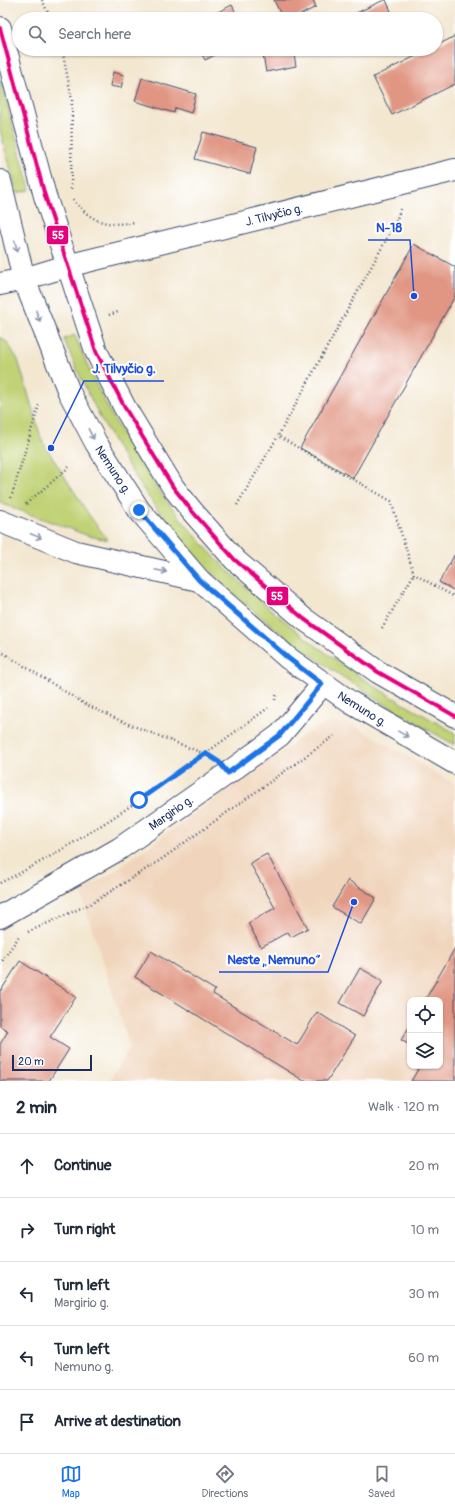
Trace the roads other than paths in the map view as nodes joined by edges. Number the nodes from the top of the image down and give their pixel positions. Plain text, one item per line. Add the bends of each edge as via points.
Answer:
1 (0, 28) edge
2 (455, 170) edge
3 (0, 181) edge
4 (67, 266) junction
5 (24, 279) junction
6 (0, 284) edge
7 (2, 522) edge
8 (199, 580) junction
9 (322, 684) junction
10 (455, 716) edge
11 (455, 763) edge
12 (0, 917) edge

1 - 4 main road via 45,196
2 - 4 main road, J. Tilvyčio g.
3 -> 5 main road, Nemuno g.
4 - 5 main road, J. Tilvyčio g.
4 - 10 main road via 100,358 125,408 156,461 192,511 235,560 304,619 378,672
5 - 6 main road, J. Tilvyčio g.
5 -> 8 main road, Nemuno g. via 69,392 96,443 139,510
7 -> 8 main road via 76,552
8 - 9 main road, Nemuno g. via 288,658
9 -> 11 main road, Nemuno g. via 395,730
9 - 12 main road, Margirio g. via 280,735 228,773 120,849

